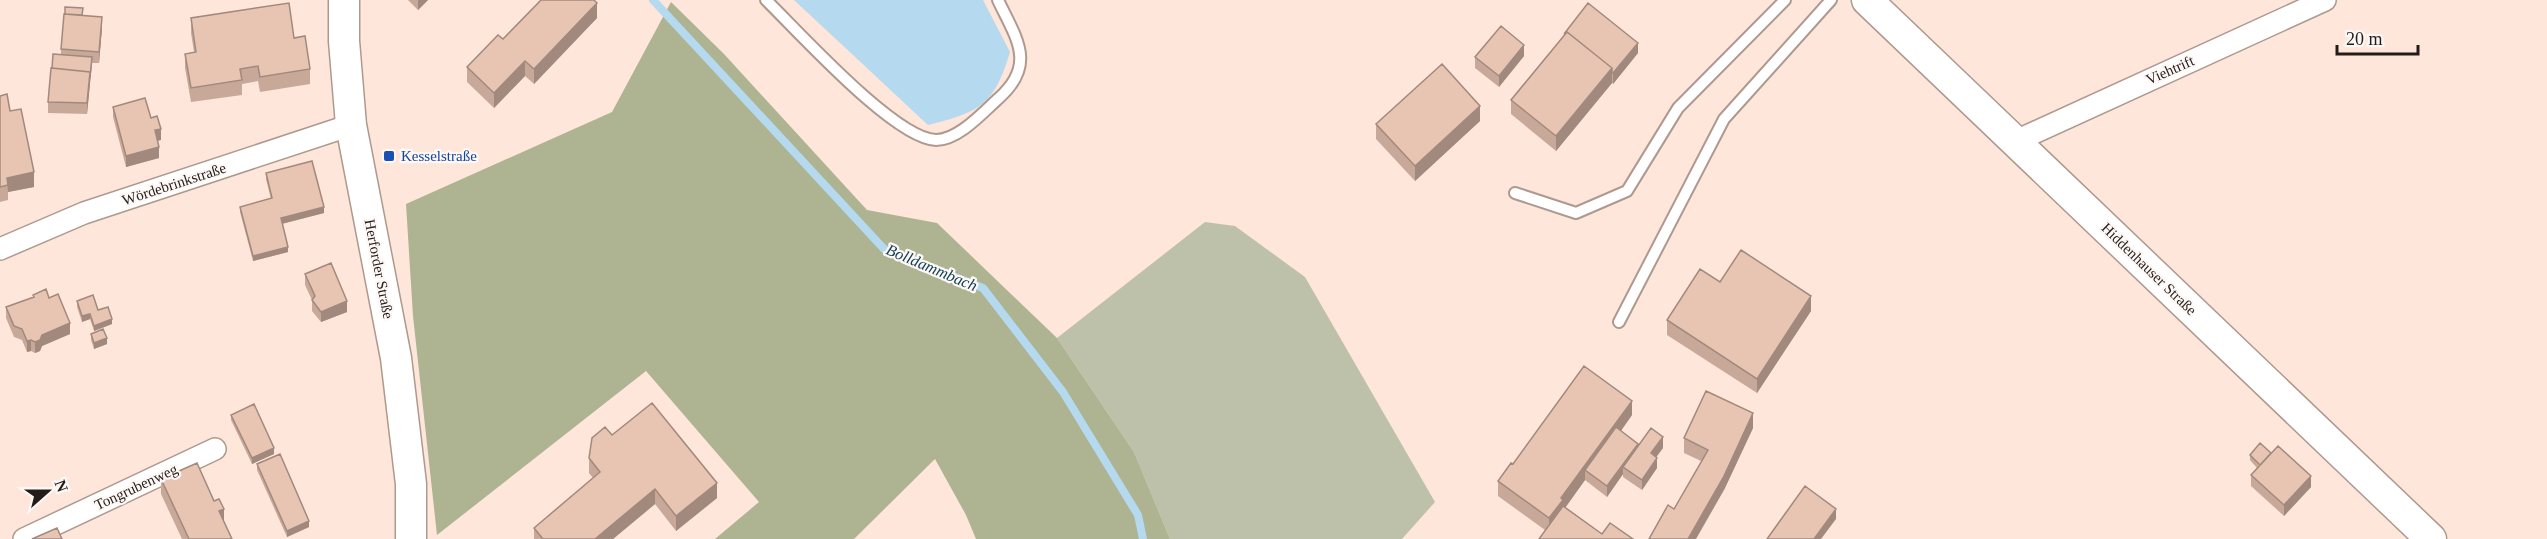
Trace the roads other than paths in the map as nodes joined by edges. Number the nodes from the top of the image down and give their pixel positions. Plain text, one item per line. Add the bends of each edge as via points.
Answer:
1 (344, 0) edge
2 (766, 0) edge
3 (998, 0) edge
4 (1785, 0) edge
5 (1830, 0) edge
6 (1866, 0) edge
7 (2325, 0) edge
8 (351, 125) junction
9 (2016, 141) junction
10 (1515, 194) dead end
11 (0, 249) edge
12 (1619, 322) dead end
13 (215, 449) dead end
14 (24, 539) edge
15 (411, 539) edge
16 (2431, 539) edge

1 - 8 street, Herforder Straße
2 - 3 lane via 880,111 912,134 938,140 963,130 1004,94 1020,70 1021,50
4 - 10 lane via 1678,108 1627,191 1576,213
5 - 12 lane via 1724,119
6 - 9 street, Hiddenhauser Straße
7 - 9 street, Viehtrift
8 - 11 street, Wördebrinkstraße via 84,213
8 - 15 street, Herforder Straße via 396,358 411,484
9 - 16 street, Hiddenhauser Straße
13 - 14 street, Tongrubenweg

